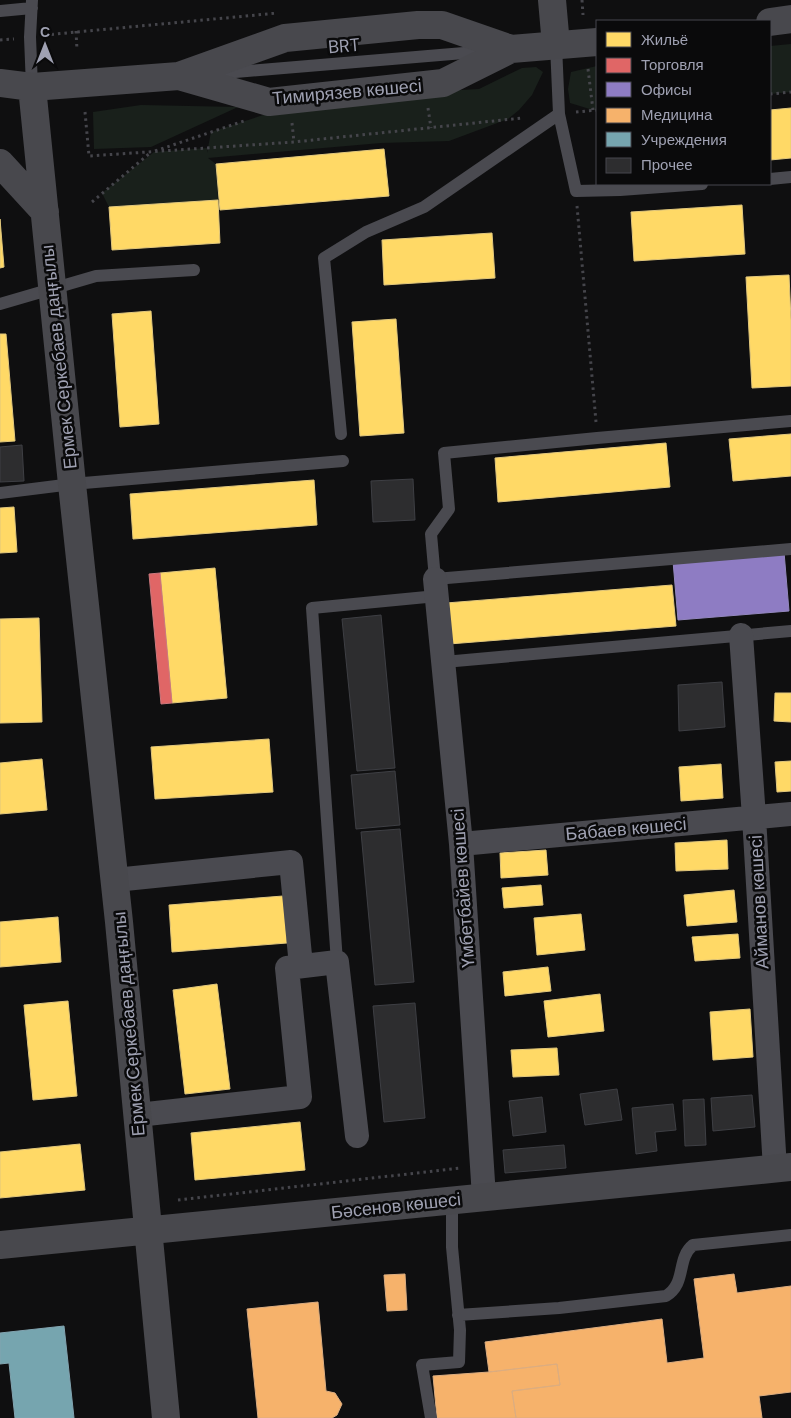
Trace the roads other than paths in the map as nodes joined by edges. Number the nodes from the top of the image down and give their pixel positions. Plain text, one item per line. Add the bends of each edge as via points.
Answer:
1 (552, 0) edge
2 (32, 4) edge
3 (0, 11) edge
4 (791, 19) edge
5 (771, 22) edge
6 (596, 42) edge
7 (556, 45) junction
8 (510, 49) junction
9 (180, 76) junction
10 (0, 83) edge
11 (32, 87) junction
12 (0, 104) edge
13 (559, 114) junction
14 (0, 163) edge
15 (791, 177) edge
16 (771, 179) edge
17 (688, 185) edge
18 (45, 212) junction
19 (194, 270) dead end
20 (52, 289) junction
21 (0, 304) edge
22 (791, 421) edge
23 (341, 434) dead end
24 (343, 461) dead end
25 (72, 484) junction
26 (0, 493) edge
27 (791, 549) edge
28 (436, 587) junction
29 (791, 630) edge
30 (741, 635) junction
31 (444, 662) junction
32 (791, 814) edge
33 (754, 817) junction
34 (461, 844) junction
35 (115, 880) junction
36 (337, 962) junction
37 (301, 966) junction
38 (138, 1115) junction
39 (357, 1136) dead end
40 (783, 1168) edge
41 (484, 1197) junction
42 (452, 1200) junction
43 (149, 1230) junction
44 (791, 1235) edge
45 (0, 1245) edge
46 (458, 1315) junction
47 (166, 1418) edge
48 (431, 1418) edge

1 - 7 street
2 - 3 lane
2 - 11 lane
4 - 5 street
6 - 7 street, Тимирязев көшесі
7 - 8 street, Тимирязев көшесі
7 - 13 lane
8 - 9 street, Тимирязев көшесі via 442,25 418,25 285,38
8 - 9 street, Тимирязев көшесі via 443,83 269,102
9 - 11 street, Тимирязев көшесі
10 - 11 street, Тимирязев көшесі
11 - 12 street, Тимирязев көшесі
11 - 18 street, Ермек Серкебаев даңғылы
13 - 17 lane via 576,191
13 - 23 lane via 424,207 366,232 324,258
14 - 18 street
15 - 16 lane
18 - 20 street, Ермек Серкебаев даңғылы
19 - 20 lane via 96,276
20 - 21 lane
20 - 25 street, Ермек Серкебаев даңғылы
22 - 28 lane via 444,453 449,509 431,534
24 - 25 lane
25 - 26 lane
25 - 35 street, Ермек Серкебаев даңғылы
27 - 28 lane
28 - 31 street, Үмбетбайев көшесі
28 - 36 lane via 312,608
29 - 30 lane
30 - 31 lane
30 - 33 street, Айманов көшесі
31 - 34 street, Үмбетбайев көшесі
32 - 33 street, Бабаев көшесі
33 - 34 street, Бабаев көшесі
33 - 40 street, Айманов көшесі
34 - 41 street, Үмбетбайев көшесі
35 - 37 street via 291,862
35 - 38 street, Ермек Серкебаев даңғылы
36 - 37 street
36 - 39 street
37 - 38 street via 287,968 300,1097
38 - 43 street, Ермек Серкебаев даңғылы
40 - 41 street, Бәсенов көшесі
41 - 42 street, Бәсенов көшесі
42 - 43 street, Бәсенов көшесі
42 - 46 lane
43 - 45 street, Бәсенов көшесі
43 - 47 street, Ермек Серкебаев даңғылы
44 - 46 lane via 693,1245 686,1250 679,1282 666,1296
46 - 48 lane via 459,1362 422,1365

